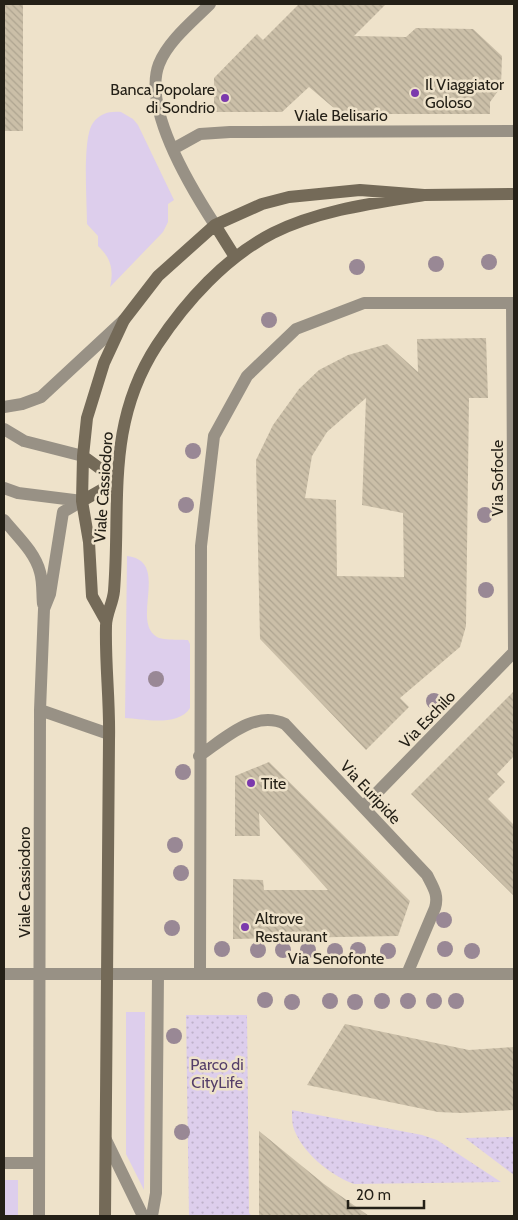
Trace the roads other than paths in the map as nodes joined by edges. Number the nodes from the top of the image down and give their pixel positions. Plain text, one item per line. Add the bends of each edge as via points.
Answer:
1 (210, 4) edge
2 (514, 131) edge
3 (172, 149) junction
4 (514, 194) edge
5 (424, 195) junction
6 (215, 225) junction
7 (235, 257) junction
8 (513, 303) edge
9 (124, 320) junction
10 (4, 407) edge
11 (4, 429) edge
12 (83, 456) junction
13 (117, 481) junction
14 (4, 488) edge
15 (82, 501) junction
16 (4, 520) edge
17 (44, 609) junction
18 (106, 622) junction
19 (514, 652) edge
20 (40, 710) junction
21 (109, 734) junction
22 (199, 756) junction
23 (363, 807) junction
24 (4, 974) edge
25 (40, 974) junction
26 (106, 974) junction
27 (158, 974) junction
28 (200, 974) junction
29 (408, 974) junction
30 (514, 974) edge
31 (106, 1140) junction
32 (4, 1163) edge
33 (39, 1163) junction
34 (39, 1216) edge
35 (106, 1216) edge
36 (143, 1216) edge
37 (152, 1216) edge

1 - 3 street via 168,49 156,74 154,93
2 - 3 street, Viale Belisario via 230,132 200,134
3 - 6 street
4 - 5 main road
5 - 6 main road, Viale Cassiodoro via 360,190 289,197 262,204
5 - 7 main road, Viale Cassiodoro via 314,218 274,233
6 - 7 main road
6 - 9 main road, Viale Cassiodoro via 158,276
7 - 13 main road, Viale Cassiodoro via 191,300 156,347 133,395 120,436
8 - 19 street, Via Sofocle
8 - 22 street via 364,303 296,329 247,376 214,436 201,546
9 - 10 street via 40,397
9 - 12 main road, Viale Cassiodoro via 104,363 90,408
11 - 12 street via 24,441
12 - 13 main road
12 - 15 main road, Viale Cassiodoro
13 - 15 main road
13 - 18 main road, Viale Cassiodoro via 114,594
14 - 15 street via 18,493
15 - 17 street, Viale Cassiodoro via 63,512 50,594
15 - 18 main road, Viale Cassiodoro via 89,542 92,596
16 - 17 street via 36,560 41,573
17 - 20 street, Viale Cassiodoro
18 - 21 main road, Viale Cassiodoro
19 - 23 street, Via Eschilo
20 - 21 street
20 - 25 street, Viale Cassiodoro
21 - 26 main road, Viale Cassiodoro
22 - 23 street, Via Euripide via 252,721 277,720 285,724
22 - 28 street
23 - 29 street, Via Euripide via 427,876 438,900
24 - 25 street, Via Senofonte
25 - 26 street, Via Senofonte
25 - 33 street, Viale Cassiodoro
26 - 27 street, Via Senofonte
26 - 31 main road, Viale Cassiodoro
27 - 28 street, Via Senofonte
27 - 37 street via 156,1193
28 - 29 street, Via Senofonte
29 - 30 street, Via Senofonte
31 - 35 main road, Viale Cassiodoro
31 - 36 street, Viale Cassiodoro
32 - 33 street
33 - 34 street, Viale Cassiodoro

